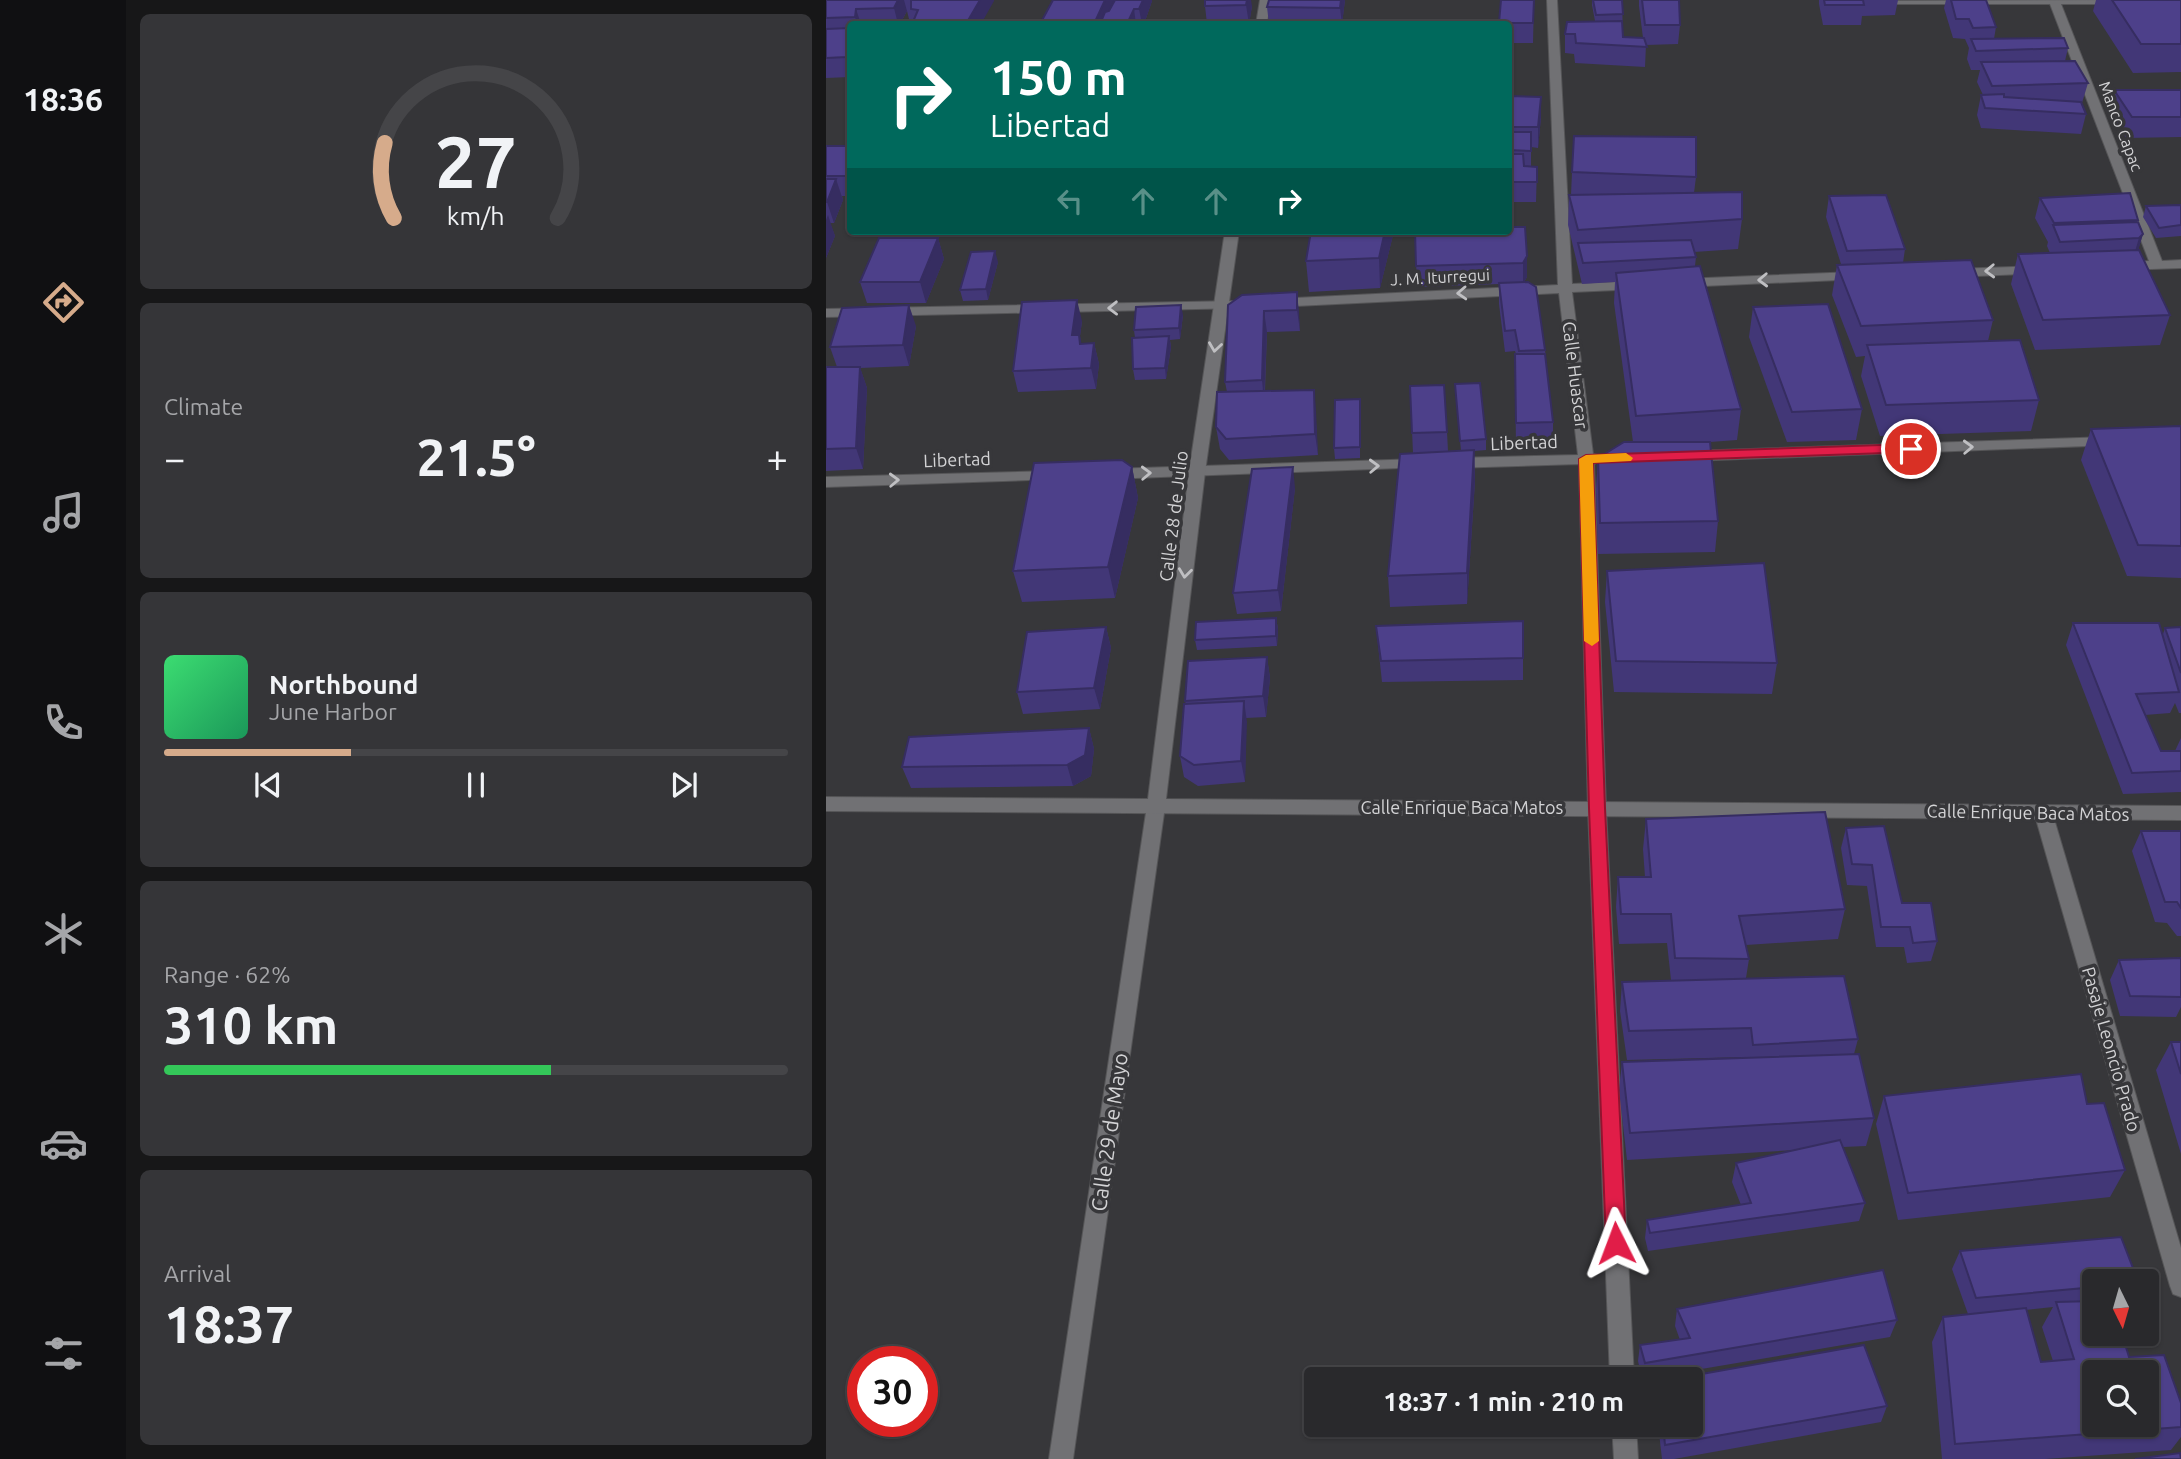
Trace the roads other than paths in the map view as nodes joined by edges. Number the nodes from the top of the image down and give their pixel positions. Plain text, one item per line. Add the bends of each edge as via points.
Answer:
1 (1265, 0) edge
2 (1552, 0) edge
3 (1864, 0) edge
4 (2055, 1) edge
5 (2125, 1) edge
6 (1262, 21) edge
7 (1231, 235) edge
8 (2181, 264) edge
9 (2157, 265) junction
10 (2102, 267) edge
11 (2046, 269) edge
12 (1936, 273) edge
13 (1867, 276) edge
14 (1564, 287) junction
15 (1221, 306) junction
16 (826, 313) edge
17 (2126, 442) edge
18 (1669, 456) edge
19 (1614, 458) edge
20 (1586, 459) junction
21 (1197, 472) junction
22 (826, 482) edge
23 (826, 804) edge
24 (1156, 806) junction
25 (1597, 808) junction
26 (2043, 812) junction
27 (2181, 813) edge
28 (2181, 1286) edge
29 (1621, 1367) edge
30 (1625, 1437) edge
31 (1061, 1459) edge
32 (1626, 1459) edge

1 - 6 street
2 - 14 street, Calle Huascar
3 - 4 street
4 - 5 street
4 - 9 street, Manco Capac
7 - 15 street, Calle 28 de Julio
8 - 9 street
9 - 10 street
11 -> 12 street
13 -> 14 street, J. M. Iturregui
14 -> 15 street, J. M. Iturregui
14 - 20 street, Calle Huascar
15 -> 16 street, J. M. Iturregui
15 -> 21 street, Calle 28 de Julio
18 -> 17 street
19 - 20 street, Libertad
21 -> 20 street, Libertad
20 - 25 street, Calle Huascar
22 -> 21 street, Libertad
21 -> 24 street, Calle 28 de Julio
23 - 24 street, Calle Enrique Baca Matos
24 - 25 street, Calle Enrique Baca Matos
24 - 31 street, Calle 29 de Mayo
25 - 26 street, Calle Enrique Baca Matos
25 - 29 street, Calle Huascar
26 - 27 street, Calle Enrique Baca Matos
26 - 28 street, Pasaje Leoncio Prado
30 - 32 street

